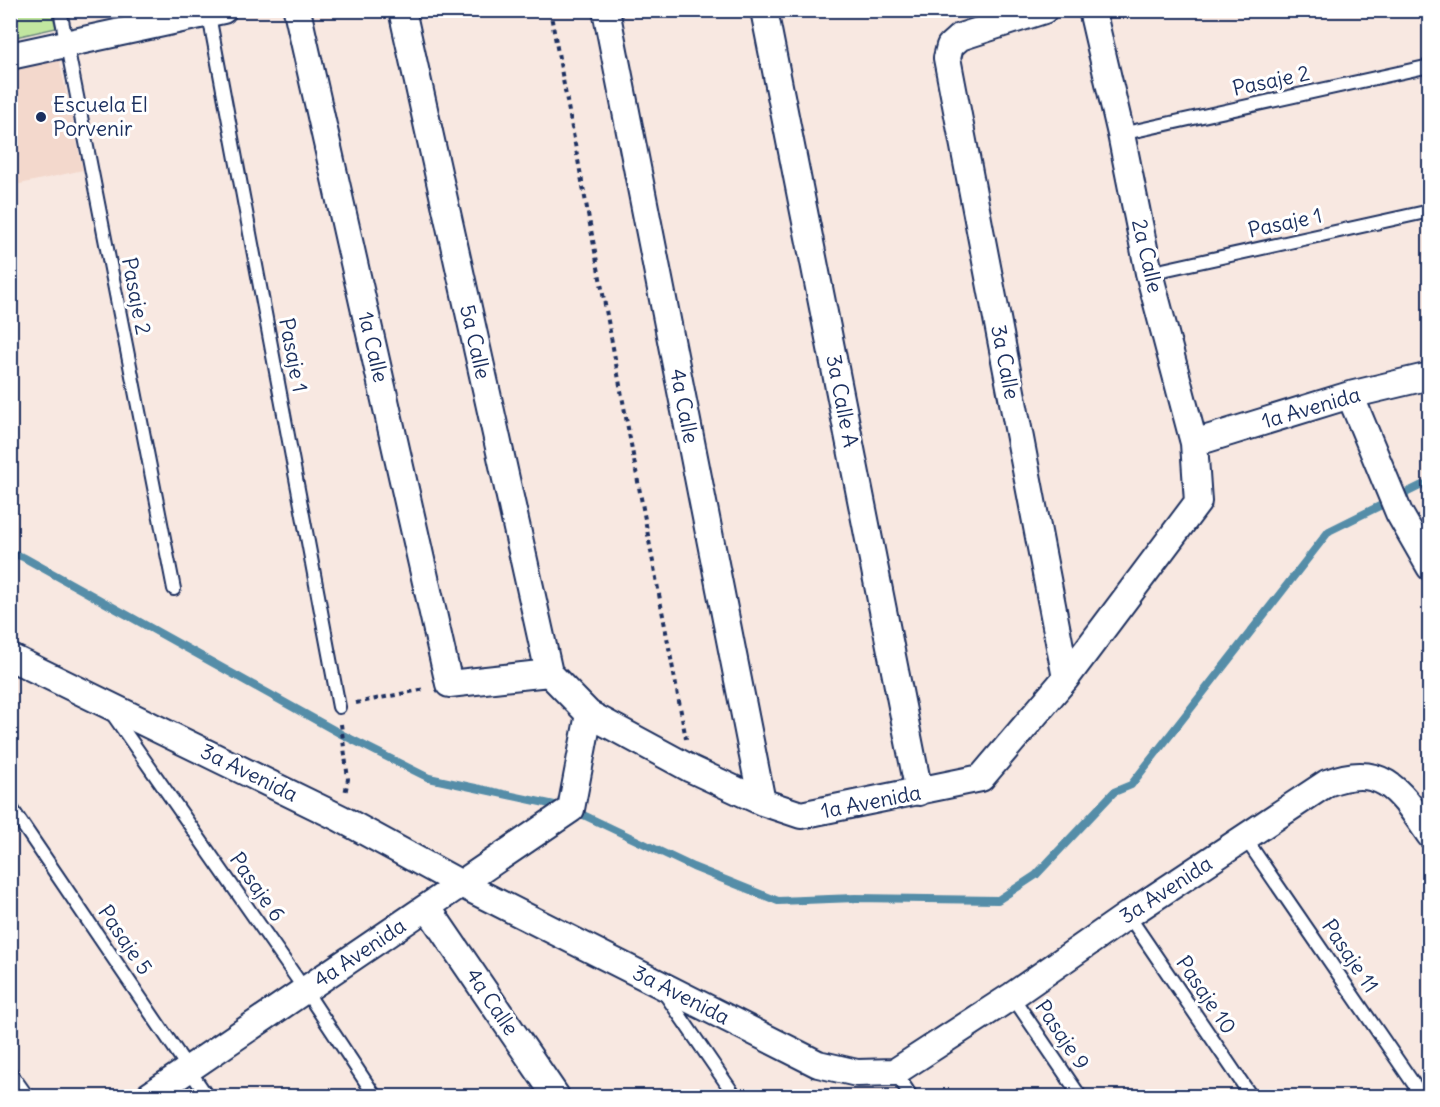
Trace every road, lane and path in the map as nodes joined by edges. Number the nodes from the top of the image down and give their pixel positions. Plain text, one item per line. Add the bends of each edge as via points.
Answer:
1 (60, 10) edge
2 (297, 10) edge
3 (402, 10) edge
4 (562, 10) edge
5 (606, 10) edge
6 (764, 10) edge
7 (1044, 10) edge
8 (1092, 10) edge
9 (213, 11) edge
10 (550, 12) edge
11 (67, 44) junction
12 (10, 56) edge
13 (1430, 66) edge
14 (1121, 134) junction
15 (1430, 211) edge
16 (1149, 273) junction
17 (1430, 376) edge
18 (1350, 395) junction
19 (1194, 443) junction
20 (1198, 502) joint
21 (1430, 567) edge
22 (174, 588) dead end
23 (10, 657) edge
24 (549, 673) junction
25 (1066, 678) junction
26 (449, 684) junction
27 (104, 702) junction
28 (339, 707) junction
29 (589, 714) junction
30 (691, 769) junction
31 (919, 792) junction
32 (762, 802) junction
33 (10, 806) edge
34 (340, 818) junction
35 (1430, 835) edge
36 (1245, 838) junction
37 (461, 884) junction
38 (427, 907) junction
39 (1128, 915) junction
40 (656, 982) junction
41 (305, 990) junction
42 (1012, 996) junction
43 (189, 1069) junction
44 (10, 1072) edge
45 (895, 1072) junction
46 (27, 1096) edge
47 (149, 1096) edge
48 (207, 1096) edge
49 (375, 1096) edge
50 (556, 1096) edge
51 (735, 1096) edge
52 (911, 1096) edge
53 (1080, 1096) edge
54 (1251, 1096) edge
55 (1422, 1096) edge

1 - 11 lane, Pasaje 2
2 - 26 street, 1a Calle
3 - 24 street, 5a Calle
4 - 10 path
5 - 32 street, 4a Calle
6 - 31 street, 3a Calle A
7 - 25 street, 3a Calle via 960,37 950,46 947,58
8 - 14 street, 2a Calle
9 - 11 street
9 - 28 lane, Pasaje 1
10 - 30 path
11 - 12 street
11 - 22 lane, Pasaje 2
13 - 14 lane, Pasaje 2
14 - 16 street, 2a Calle
15 - 16 lane, Pasaje 1
16 - 19 street, 2a Calle
17 - 18 street, 1a Avenida
18 - 19 street, 1a Avenida
18 - 21 street via 1399,513
19 - 20 street, 2a Calle
20 - 25 street, 1a Avenida
23 - 27 street, 3a Avenida
24 - 26 street
24 - 29 street, 1a Avenida
25 - 31 street, 1a Avenida via 981,778
26 - 28 path
27 - 34 street, 3a Avenida
27 - 41 lane, Pasaje 6
28 - 34 path via 348,779
29 - 30 street, 1a Avenida
29 - 37 street, 4a Avenida via 571,809
30 - 32 street, 1a Avenida
31 - 32 street, 1a Avenida via 801,815
33 - 43 lane, Pasaje 5
34 - 37 street, 3a Avenida
35 - 36 street, 3a Avenida via 1387,781 1368,776 1327,783
36 - 39 street, 3a Avenida
36 - 55 lane, Pasaje 11
37 - 38 street, 4a Avenida
37 - 40 street, 3a Avenida
38 - 41 street, 4a Avenida
38 - 50 street, 4a Calle
39 - 42 street, 3a Avenida
39 - 54 lane, Pasaje 10
40 - 45 street, 3a Avenida via 818,1064 857,1073
40 - 51 lane
41 - 43 street, 4a Avenida
41 - 49 lane, Pasaje 6
42 - 45 street, 3a Avenida
42 - 53 lane, Pasaje 9
43 - 47 street, 4a Avenida
43 - 48 lane, Pasaje 5
44 - 46 lane
45 - 52 lane

